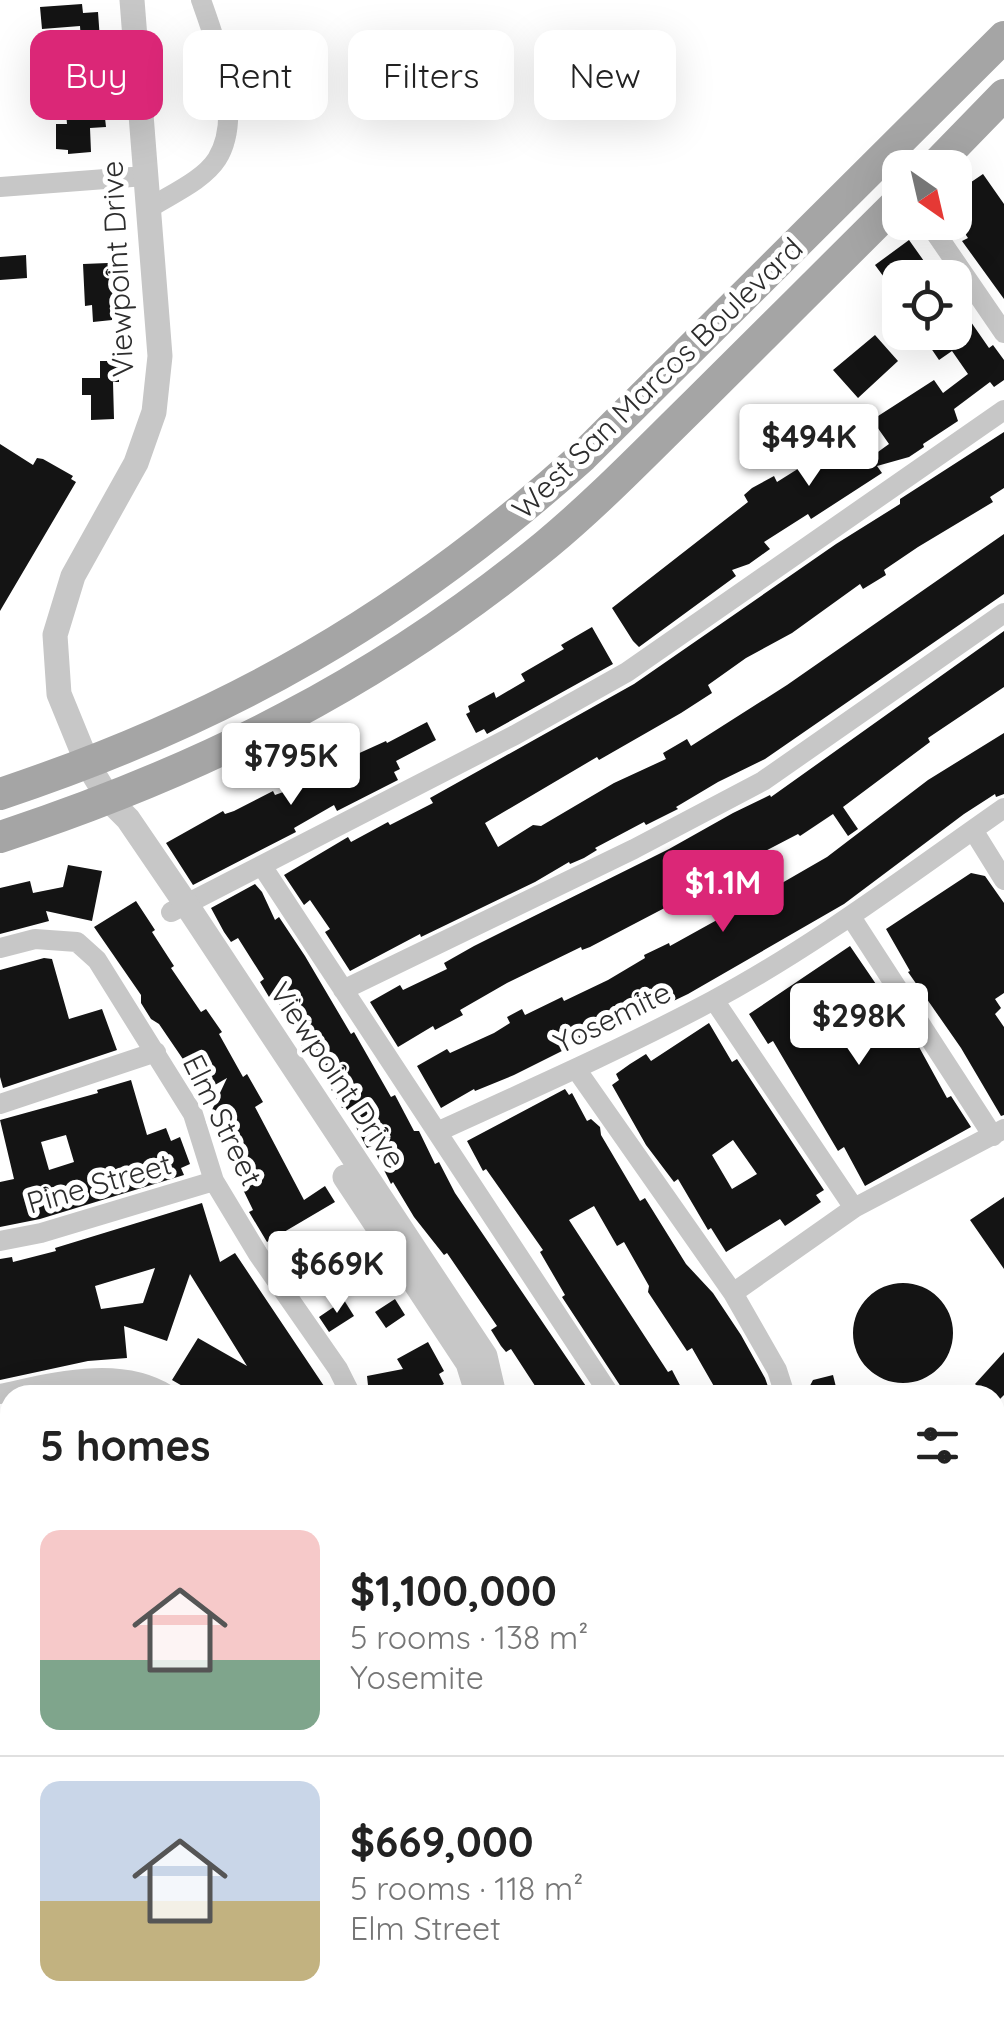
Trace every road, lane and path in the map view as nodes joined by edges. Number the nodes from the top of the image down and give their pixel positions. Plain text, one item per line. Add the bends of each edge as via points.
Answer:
1 (132, 0) edge
2 (201, 0) edge
3 (1004, 37) edge
4 (1004, 96) edge
5 (909, 150) edge
6 (951, 150) edge
7 (145, 176) junction
8 (882, 180) edge
9 (0, 187) edge
10 (148, 209) junction
11 (882, 218) edge
12 (940, 240) edge
13 (1004, 333) edge
14 (1004, 410) edge
15 (1004, 613) edge
16 (88, 765) junction
17 (0, 794) edge
18 (110, 800) junction
19 (1004, 808) edge
20 (973, 830) junction
21 (0, 837) edge
22 (262, 866) junction
23 (1004, 880) edge
24 (178, 908) junction
25 (852, 917) junction
26 (0, 948) edge
27 (343, 990) junction
28 (714, 1000) junction
29 (156, 1052) junction
30 (576, 1070) junction
31 (0, 1104) edge
32 (437, 1132) junction
33 (999, 1133) edge
34 (214, 1181) junction
35 (854, 1208) junction
36 (0, 1242) edge
37 (733, 1293) junction
38 (44, 1385) edge
39 (149, 1385) edge
40 (346, 1385) edge
41 (475, 1385) edge
42 (491, 1385) edge
43 (603, 1385) edge
44 (782, 1385) edge

1 - 7 street, Viewpoint Drive
2 - 10 street via 226,82 227,126 218,158
3 - 5 main road, West San Marcos Boulevard
4 - 6 main road
7 - 9 street
7 - 10 street, Viewpoint Drive
8 - 16 main road, West San Marcos Boulevard via 584,456 414,593 240,698
10 - 16 street, Viewpoint Drive via 160,356 154,412 136,464 73,576 54,635 60,694
11 - 18 main road, West San Marcos Boulevard via 546,545 343,688 258,735
12 - 13 street
14 - 22 street via 627,672
15 - 27 street via 763,781
16 - 17 main road, West San Marcos Boulevard
16 - 18 street, Viewpoint Drive
18 - 21 main road, West San Marcos Boulevard
18 - 24 street, Viewpoint Drive via 118,827
19 - 20 street, Yosemite
20 - 23 street
20 - 25 street, Yosemite
22 - 24 street
22 - 27 street
24 - 41 street, Viewpoint Drive via 468,1363
24 - 42 street, Viewpoint Drive via 484,1356
25 - 28 street, Yosemite
25 - 33 street
26 - 29 street, Elm Street via 36,939 77,942 97,960
27 - 32 street
28 - 30 street, Yosemite
28 - 35 street
29 - 31 street
29 - 34 street, Elm Street via 192,1114
30 - 32 street, Yosemite
30 - 37 street
32 - 43 street
33 - 35 street
34 - 36 street, Pine Street
34 - 40 street, Elm Street
35 - 37 street
37 - 44 street
38 - 39 street via 79,1378

